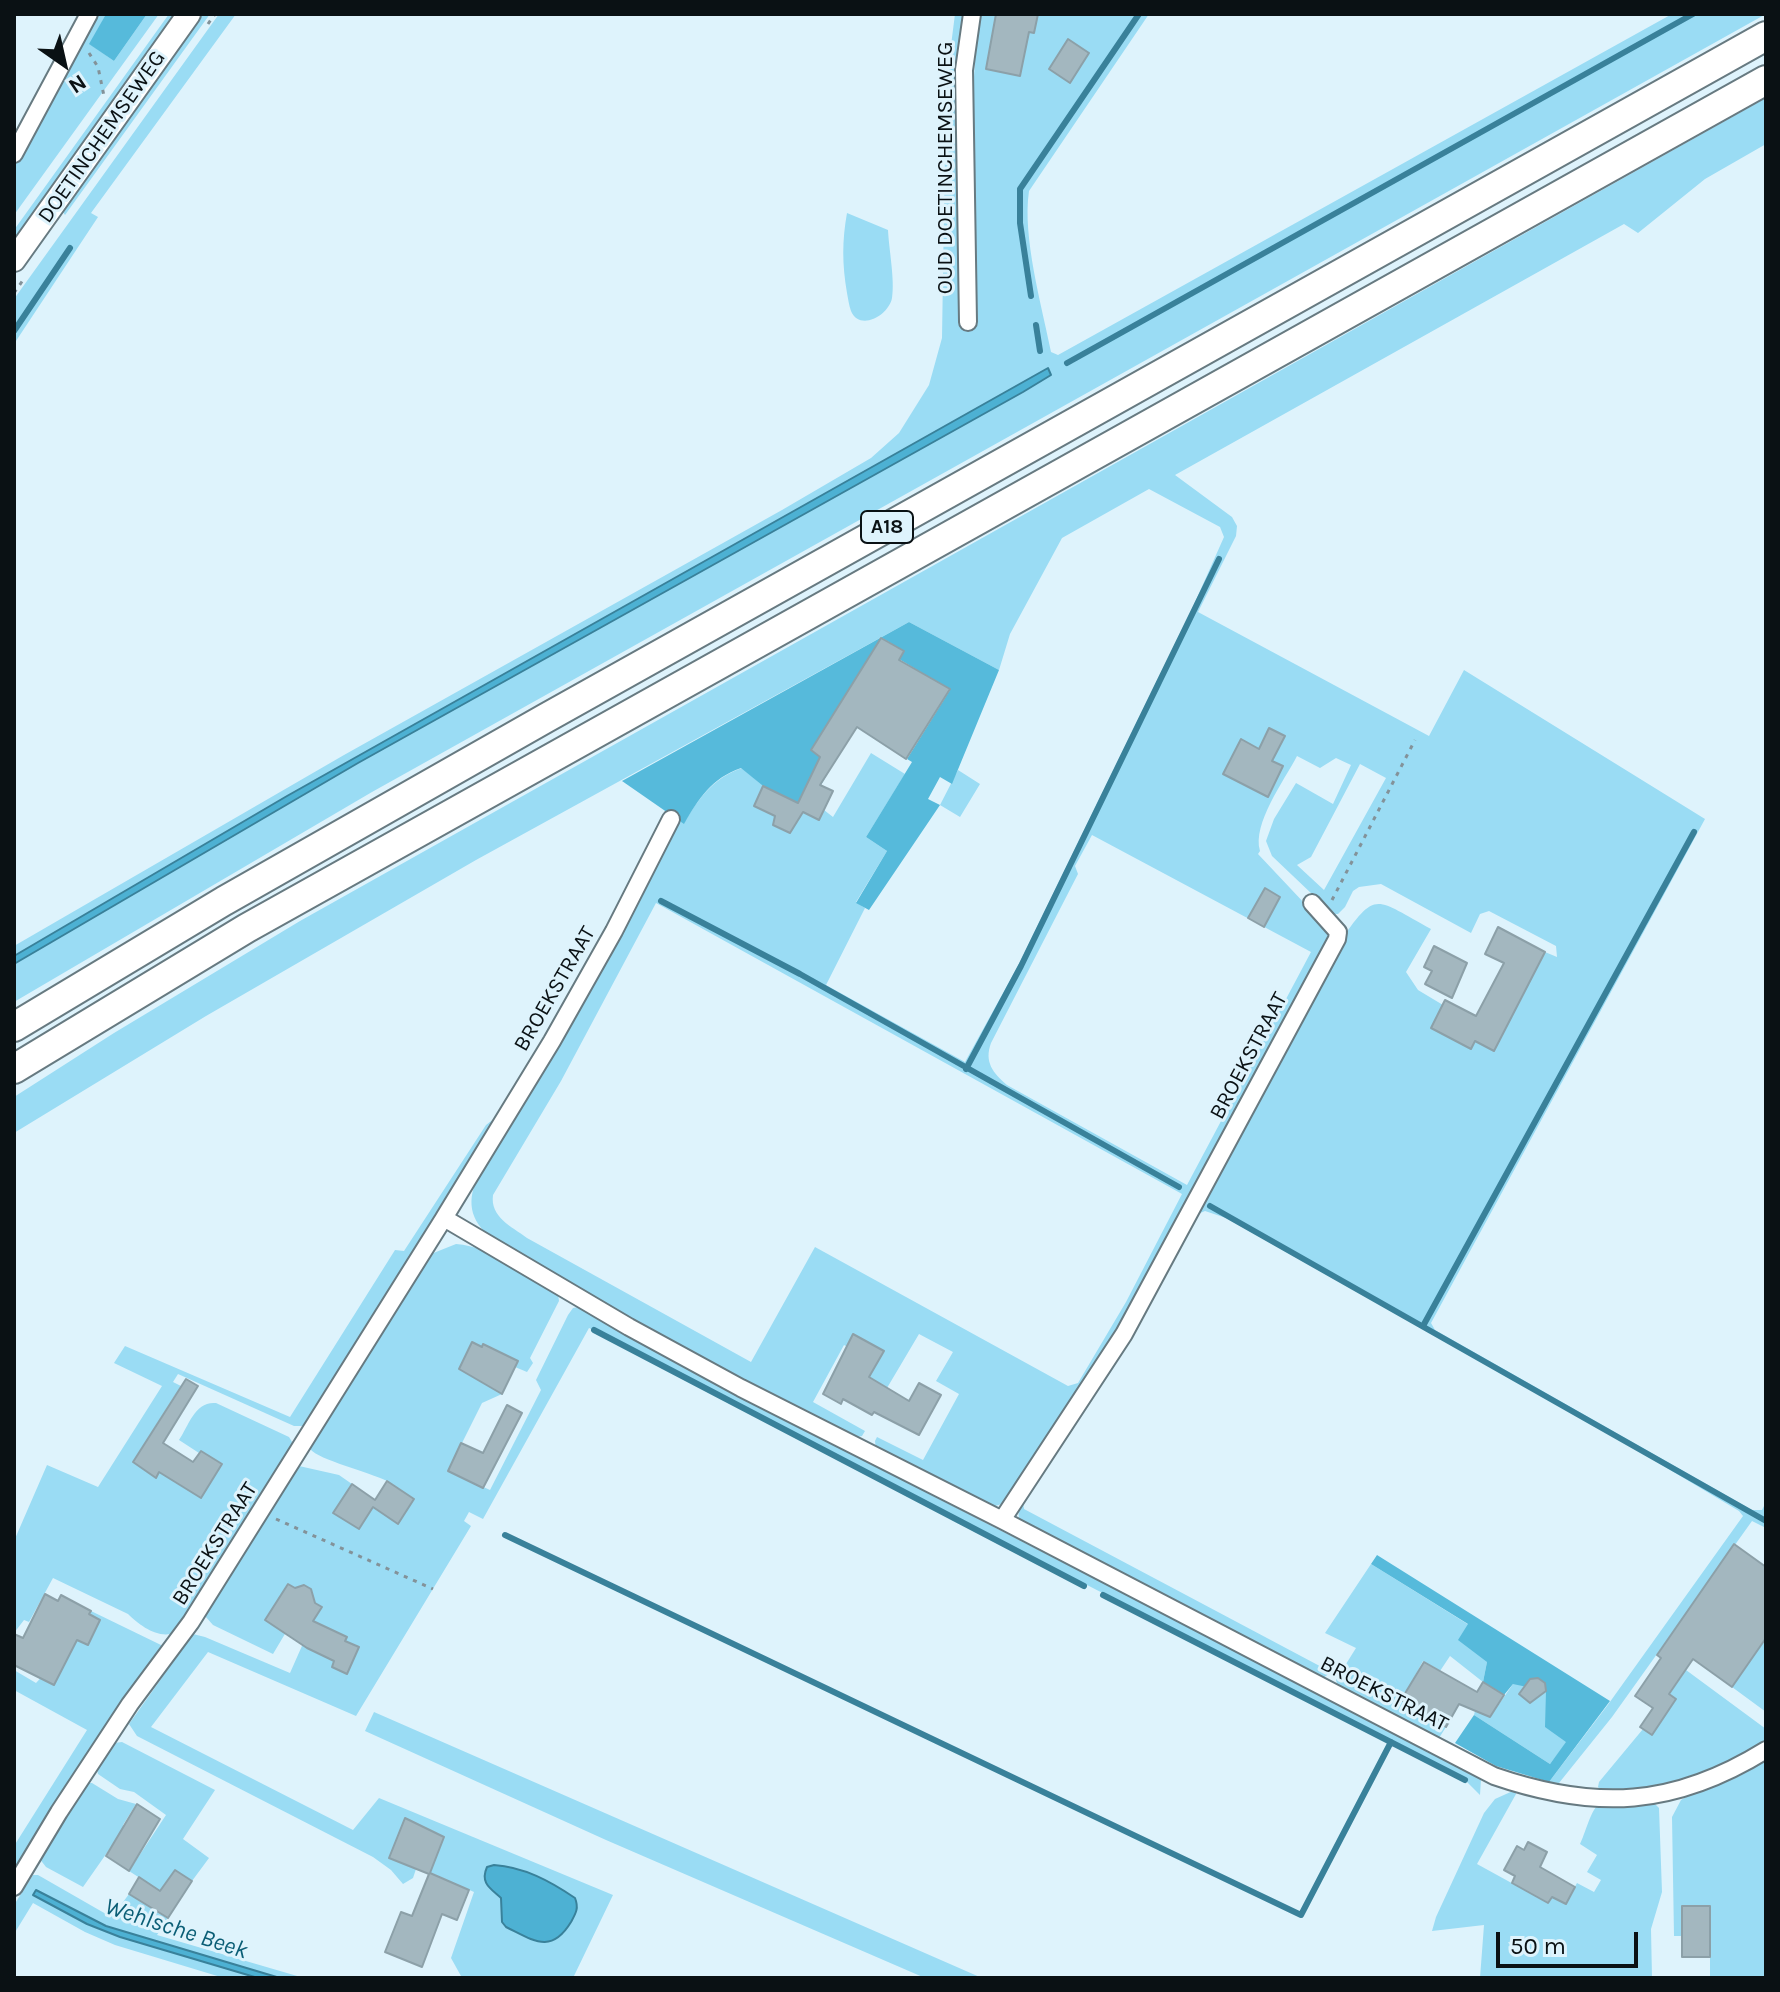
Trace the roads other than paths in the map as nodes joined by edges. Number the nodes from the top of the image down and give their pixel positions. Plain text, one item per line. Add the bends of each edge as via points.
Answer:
1 (89, 14) edge
2 (189, 14) edge
3 (972, 14) edge
4 (1766, 36) edge
5 (1766, 80) edge
6 (14, 154) edge
7 (14, 260) edge
8 (968, 322) dead end
9 (671, 819) dead end
10 (1318, 909) road end
11 (14, 1027) edge
12 (14, 1069) edge
13 (444, 1218) junction
14 (1002, 1520) junction
15 (1766, 1750) edge
16 (14, 1887) edge

1 - 6 street
2 - 7 street, DOETINCHEMSEWEG
3 - 8 street, OUD DOETINCHEMSEWEG via 964,70
4 - 11 highway, A18 via 546,718
5 - 12 highway, A18 via 260,920
9 - 13 street, BROEKSTRAAT via 614,931
10 - 14 street, BROEKSTRAAT via 1338,932 1337,939 1124,1334
13 - 14 street, BROEKSTRAAT via 741,1388
13 - 16 street, BROEKSTRAAT via 191,1622 122,1716
14 - 15 street, BROEKSTRAAT via 1494,1776 1530,1788 1595,1798 1666,1795 1738,1768

